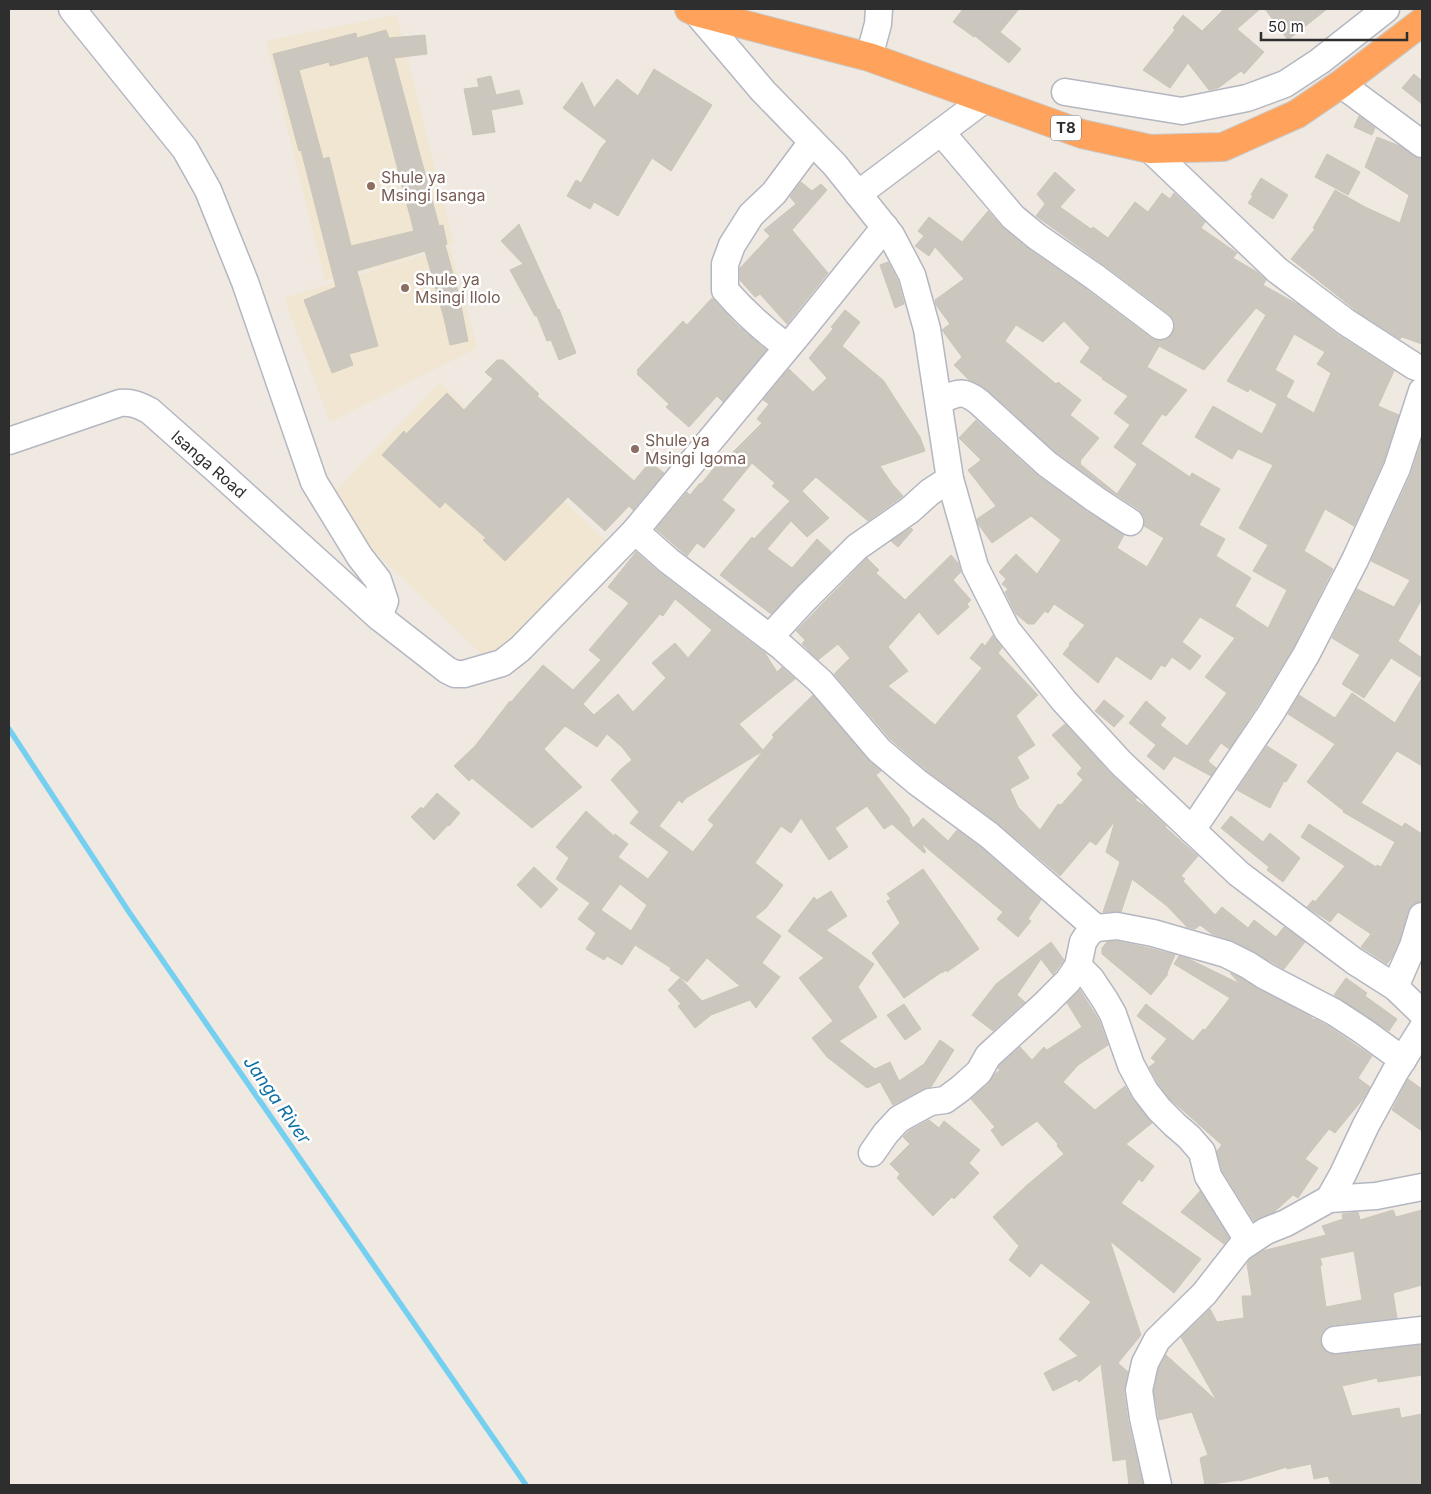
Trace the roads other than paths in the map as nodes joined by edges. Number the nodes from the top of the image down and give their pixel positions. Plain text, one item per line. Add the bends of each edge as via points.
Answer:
1 (72, 9) edge
2 (879, 9) edge
3 (1386, 9) edge
4 (693, 11) edge
5 (1422, 22) edge
6 (869, 57) junction
7 (1341, 84) junction
8 (1065, 92) dead end
9 (985, 98) junction
10 (941, 132) junction
11 (812, 142) junction
12 (1422, 144) edge
13 (1150, 149) junction
14 (858, 194) junction
15 (885, 227) junction
16 (1160, 326) dead end
17 (787, 347) junction
18 (1422, 370) edge
19 (1422, 392) edge
20 (939, 401) junction
21 (9, 441) edge
22 (950, 479) junction
23 (1130, 522) dead end
24 (635, 531) junction
25 (379, 617) junction
26 (770, 637) junction
27 (1192, 830) junction
28 (1422, 916) edge
29 (1096, 928) junction
30 (1078, 966) junction
31 (1396, 987) junction
32 (1422, 1013) edge
33 (1422, 1029) edge
34 (1403, 1060) junction
35 (872, 1153) dead end
36 (1422, 1187) edge
37 (1329, 1199) junction
38 (1249, 1242) junction
39 (1422, 1330) edge
40 (1335, 1340) dead end
41 (1158, 1485) edge

1 - 25 street via 185,150 208,190 245,282 314,482 360,558 378,580 385,601
2 - 6 street
3 - 8 street via 1285,84 1247,98 1182,111
4 - 6 highway, T8
4 - 11 street
5 - 7 highway, T8
6 - 9 highway, T8
7 - 12 street
7 - 13 highway, T8 via 1297,114 1223,147
9 - 10 street
9 - 13 highway, T8 via 1082,134
10 - 14 street
10 - 16 street via 1013,217
11 - 14 street
11 - 17 street via 774,193 752,216 732,245 725,264 725,290 742,310
13 - 18 street via 1277,270 1346,322
14 - 15 street
15 - 17 street
15 - 20 street via 912,275 927,329
17 - 24 street
19 - 27 street via 1397,468 1306,655
20 - 22 street
20 - 23 street via 957,394 969,394 1047,464
21 - 25 street, Isanga Road via 120,403 139,405 150,411
22 - 26 street via 857,547
22 - 27 street via 975,567 1007,630 1064,701 1121,763
24 - 25 street, Isanga Road via 502,663 455,674
24 - 26 street via 669,561
26 - 29 street via 821,682 879,750 916,782 989,835
27 - 31 street via 1239,874 1354,961
28 - 31 street
29 - 30 street via 1083,942
29 - 34 street via 1117,926 1153,933 1226,954 1334,1012
30 - 35 street via 1068,981 988,1056 979,1072 945,1100 930,1102 899,1119
30 - 38 street via 1113,1014 1131,1065 1145,1091 1202,1152 1208,1176
31 - 32 street
33 - 34 street
34 - 37 street
36 - 37 street via 1376,1196
37 - 38 street
38 - 41 street via 1240,1248 1204,1294 1157,1340 1145,1363 1139,1390
39 - 40 street

